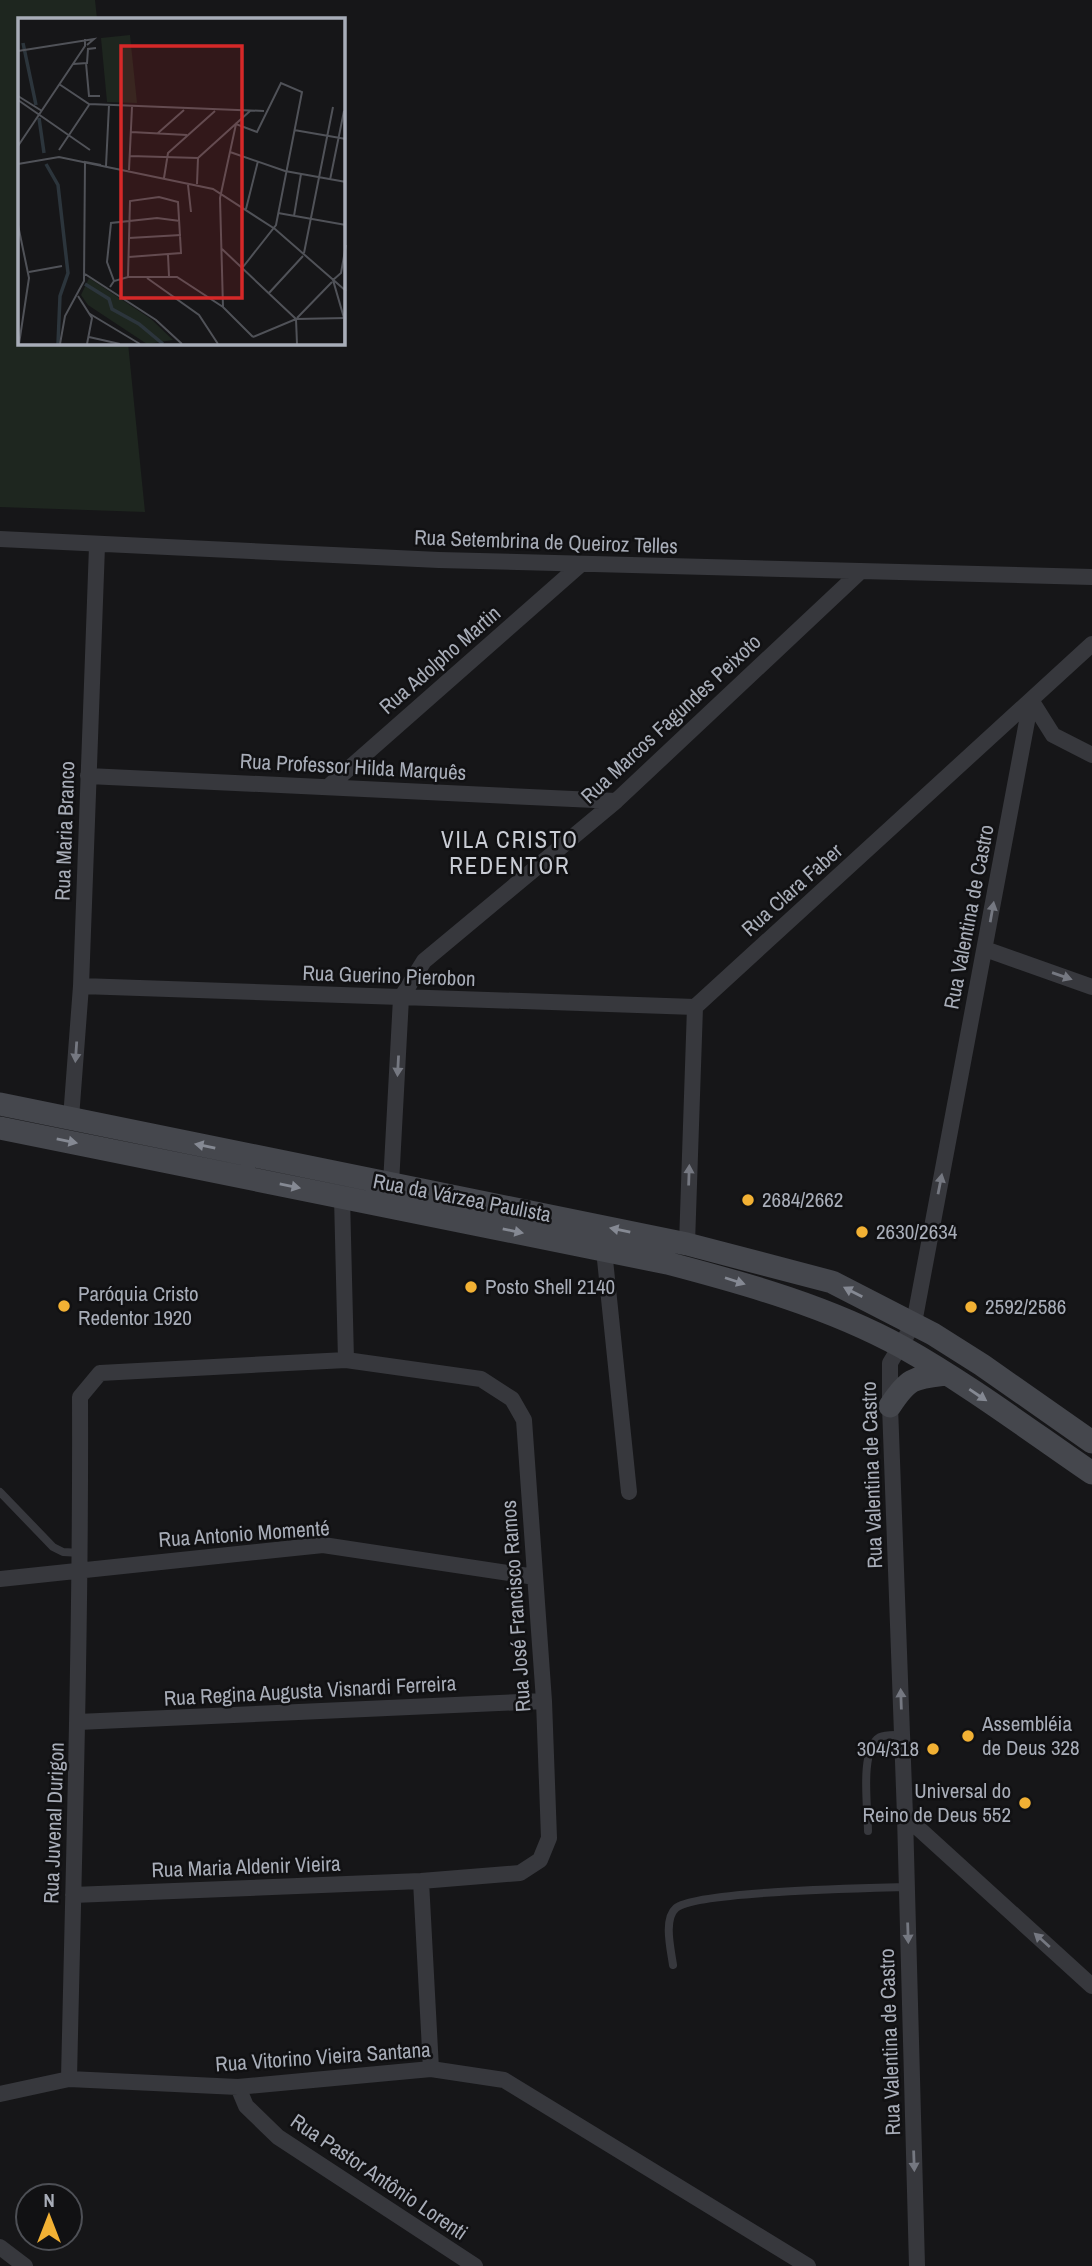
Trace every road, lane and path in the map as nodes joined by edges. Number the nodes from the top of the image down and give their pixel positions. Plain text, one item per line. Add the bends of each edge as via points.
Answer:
1 (0, 539) edge
2 (97, 546) junction
3 (580, 565) junction
4 (861, 571) junction
5 (1092, 577) edge
6 (1092, 644) edge
7 (1031, 700) junction
8 (1092, 755) edge
9 (88, 776) junction
10 (329, 786) junction
11 (616, 801) junction
12 (985, 949) junction
13 (81, 986) junction
14 (1092, 987) edge
15 (401, 998) junction
16 (695, 1007) junction
17 (0, 1104) edge
18 (71, 1118) junction
19 (0, 1128) edge
20 (391, 1184) junction
21 (342, 1197) junction
22 (687, 1244) junction
23 (604, 1250) junction
24 (914, 1323) junction
25 (900, 1346) junction
26 (346, 1360) junction
27 (947, 1374) junction
28 (890, 1406) junction
29 (1092, 1442) edge
30 (1092, 1473) edge
31 (0, 1492) edge
32 (629, 1492) dead end
33 (80, 1561) junction
34 (535, 1577) junction
35 (0, 1579) edge
36 (544, 1701) junction
37 (78, 1722) junction
38 (902, 1735) junction
39 (905, 1816) junction
40 (868, 1831) dead end
41 (421, 1881) junction
42 (907, 1887) junction
43 (73, 1895) junction
44 (673, 1965) dead end
45 (1092, 1986) edge
46 (431, 2069) junction
47 (69, 2079) junction
48 (238, 2087) junction
49 (0, 2094) edge
50 (0, 2247) edge
51 (25, 2266) edge
52 (475, 2266) edge
53 (808, 2266) edge
54 (917, 2266) edge

1 - 2 street, Rua Setembrina de Queiroz Telles
2 - 3 street, Rua Setembrina de Queiroz Telles
2 - 9 street, Rua Maria Branco
3 - 4 street, Rua Setembrina de Queiroz Telles
3 - 10 street, Rua Adolpho Martin
4 - 5 street, Rua Setembrina de Queiroz Telles
4 - 11 street, Rua Marcos Fagundes Peixoto
6 - 7 street, Rua Clara Faber
7 - 8 street via 1053,735
12 -> 7 street, Rua Valentina de Castro
7 - 16 street, Rua Clara Faber
9 - 10 street, Rua Professor Hilda Marquês
9 - 13 street, Rua Maria Branco
10 - 11 street, Rua Professor Hilda Marquês
11 - 15 street, Rua Marcos Fagundes Peixoto via 424,961
12 -> 14 street
24 -> 12 street, Rua Valentina de Castro
13 - 15 street, Rua Guerino Pierobon
13 -> 18 street, Rua Maria Branco
15 - 16 street, Rua Guerino Pierobon
15 -> 20 street, Rua Marcos Fagundes Peixoto
22 -> 16 street
17 - 18 main road, Rua da Várzea Paulista
20 -> 18 main road, Rua da Várzea Paulista
19 -> 21 main road, Rua da Várzea Paulista
22 -> 20 main road, Rua da Várzea Paulista
21 -> 23 main road, Rua da Várzea Paulista
21 - 26 street
24 -> 22 main road, Rua da Várzea Paulista via 832,1282
23 -> 25 main road, Rua da Várzea Paulista via 726,1278 822,1310
23 - 32 street
24 - 25 street, Rua Valentina de Castro
24 - 29 main road, Rua da Várzea Paulista
25 - 27 main road, Rua da Várzea Paulista
25 - 28 street, Rua Valentina de Castro via 890,1363
26 - 33 street, Rua José Francisco Ramos via 100,1373 80,1397
26 - 34 street, Rua José Francisco Ramos via 481,1379 512,1399 524,1420
27 - 28 main road via 912,1380
27 -> 30 main road, Rua da Várzea Paulista
38 -> 28 street, Rua Valentina de Castro
31 - 33 lane via 53,1547
33 - 34 street, Rua Antonio Momenté via 324,1545
33 - 35 street, Rua Antonio Momenté
33 - 37 street, Rua Juvenal Durigon
34 - 36 street, Rua José Francisco Ramos
36 - 37 street, Rua Regina Augusta Visnardi Ferreira
36 - 41 street, Rua José Francisco Ramos via 550,1838 540,1860 520,1873
37 - 43 street, Rua Juvenal Durigon
38 - 39 street, Rua Valentina de Castro
38 - 40 lane via 882,1736 870,1746
39 - 42 street, Rua Valentina de Castro
45 -> 39 street
41 - 43 street, Rua Maria Aldenir Vieira
41 - 46 street
42 - 44 lane via 769,1892 688,1902 675,1908 669,1918
42 -> 54 street, Rua Valentina de Castro
43 - 47 street, Rua Juvenal Durigon
46 - 48 street, Rua Vitorino Vieira Santana
46 - 53 street, Rua Vitorino Vieira Santana via 504,2080
47 - 48 street, Rua Vitorino Vieira Santana
47 - 49 street, Rua Vitorino Vieira Santana
48 - 52 street, Rua Pastor Antônio Lorenti via 246,2106 278,2137
50 - 51 street

